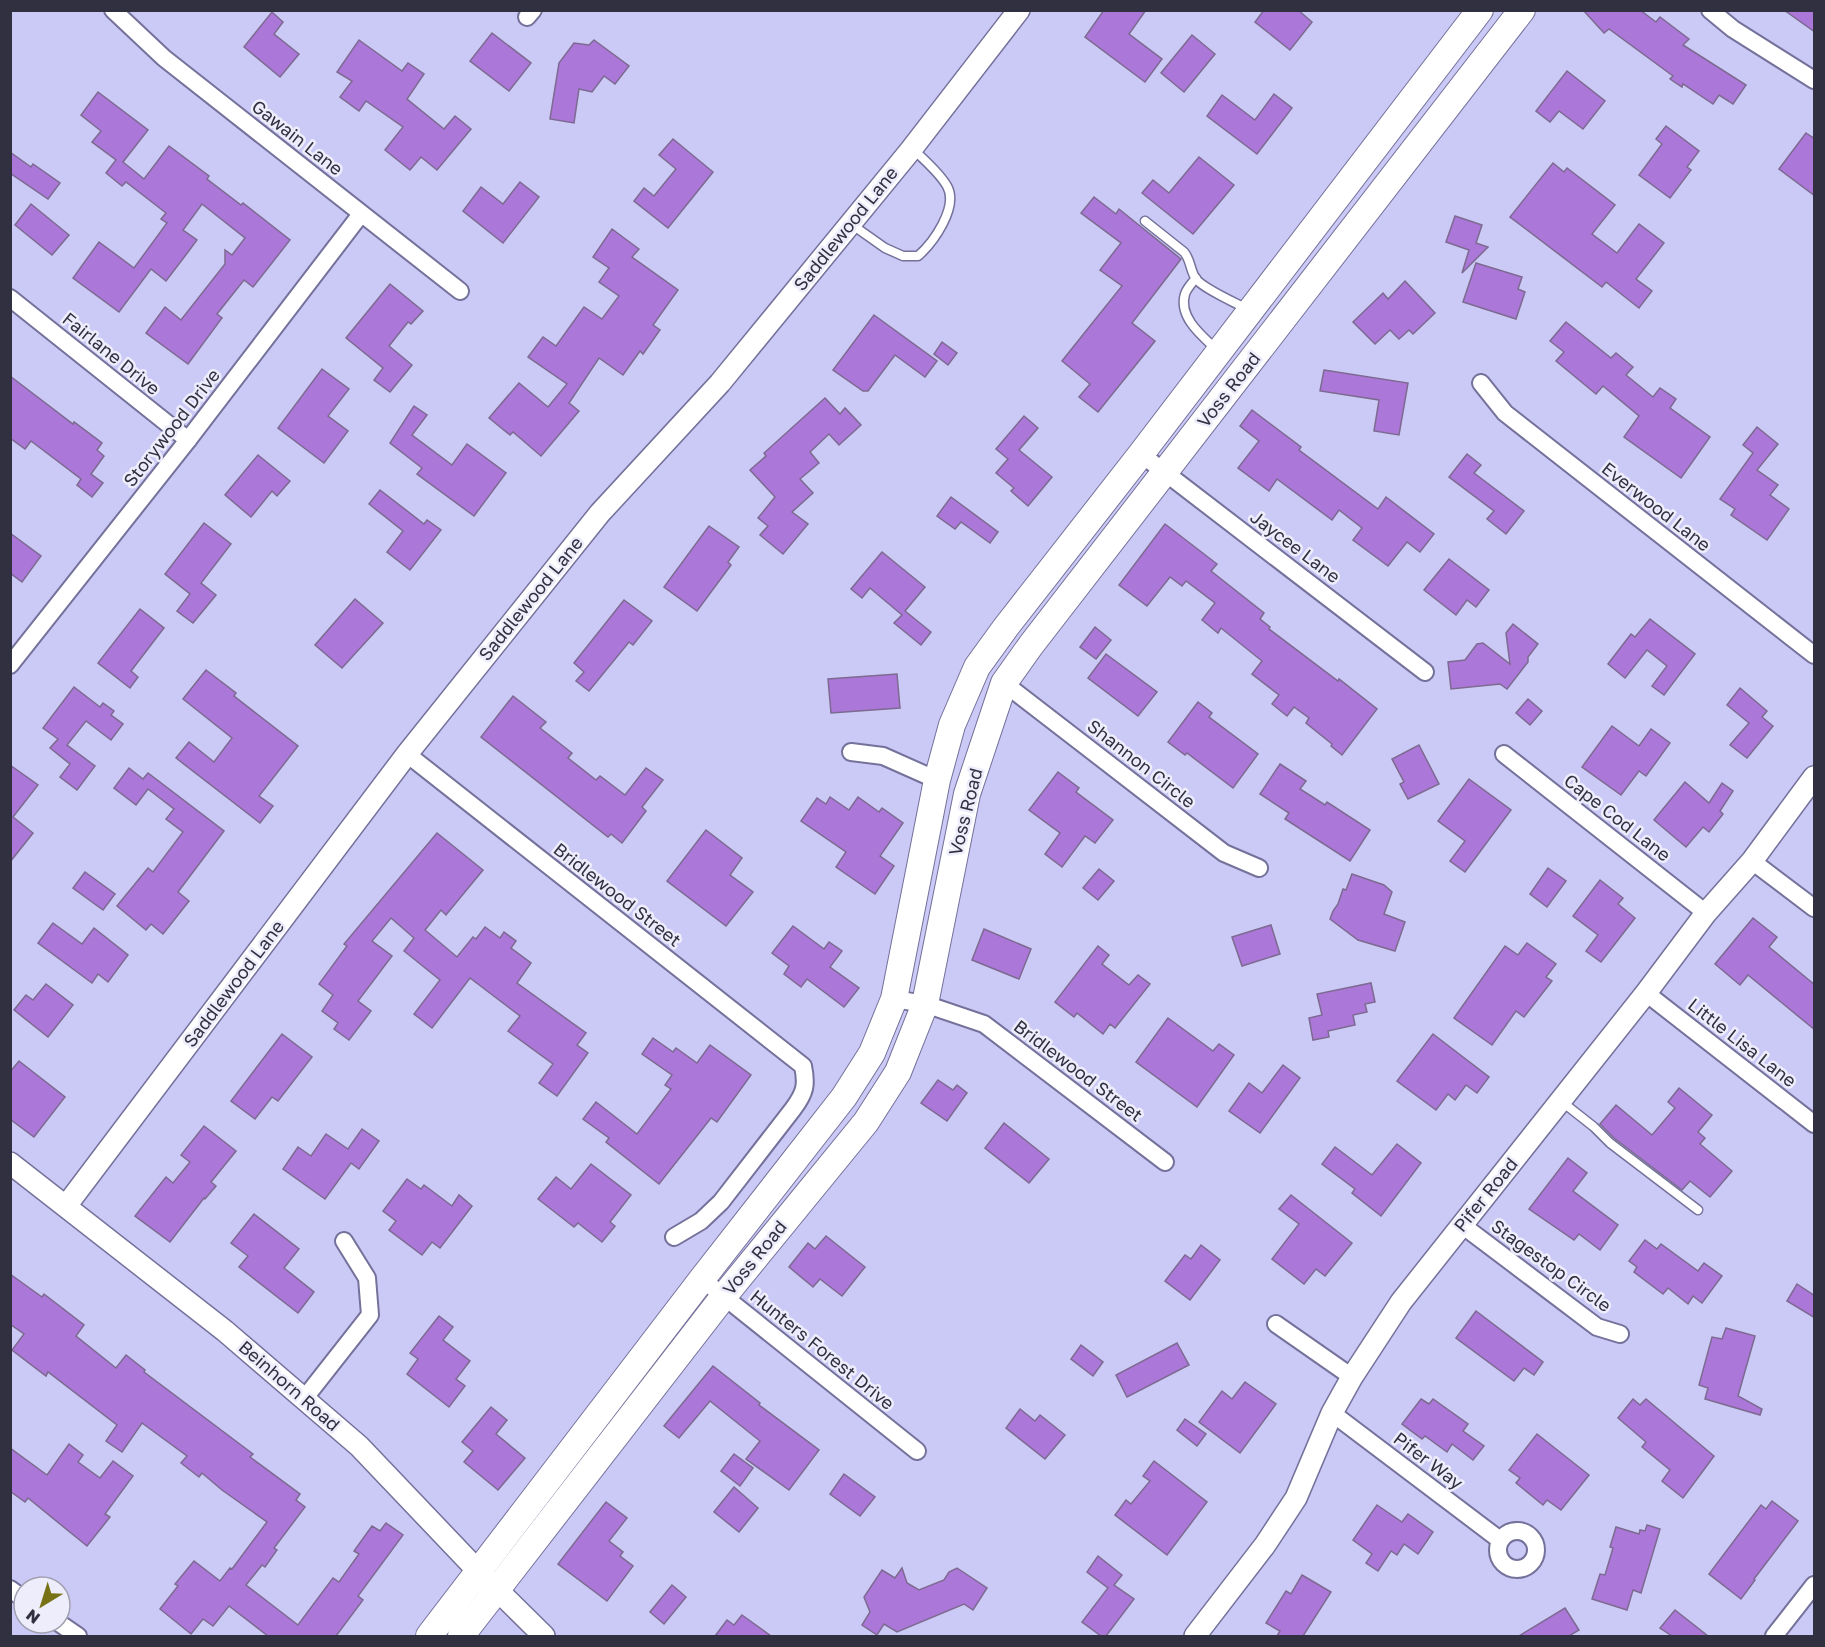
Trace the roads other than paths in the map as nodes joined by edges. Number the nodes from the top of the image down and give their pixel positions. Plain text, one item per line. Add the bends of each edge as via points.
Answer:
1 (113, 10) edge
2 (1019, 10) edge
3 (1480, 10) edge
4 (1522, 10) edge
5 (1710, 10) edge
6 (1815, 80) edge
7 (1392, 124) junction
8 (1418, 145) junction
9 (912, 148) junction
10 (361, 214) junction
11 (1144, 221) dead end
12 (850, 223) junction
13 (1196, 278) junction
14 (460, 291) dead end
15 (10, 298) edge
16 (1254, 306) junction
17 (1282, 322) junction
18 (1219, 352) junction
19 (1481, 383) dead end
20 (188, 440) junction
21 (1141, 454) junction
22 (1166, 473) junction
23 (1006, 627) junction
24 (1031, 645) junction
25 (13, 655) edge
26 (1815, 655) edge
27 (1425, 672) dead end
28 (1004, 683) junction
29 (851, 752) dead end
30 (407, 754) junction
31 (1504, 754) dead end
32 (1815, 777) edge
33 (937, 780) junction
34 (1752, 861) junction
35 (1258, 868) dead end
36 (1815, 908) edge
37 (1706, 913) junction
38 (1646, 993) junction
39 (894, 999) junction
40 (926, 1004) junction
41 (1561, 1101) junction
42 (1815, 1124) edge
43 (1165, 1162) dead end
44 (10, 1163) edge
45 (66, 1206) junction
46 (1698, 1210) dead end
47 (1462, 1225) junction
48 (674, 1237) dead end
49 (344, 1240) dead end
50 (702, 1279) junction
51 (724, 1296) junction
52 (1276, 1324) dead end
53 (1620, 1334) dead end
54 (1352, 1377) junction
55 (304, 1399) junction
56 (1332, 1413) junction
57 (917, 1451) dead end
58 (1500, 1540) dead end
59 (488, 1581) junction
60 (1815, 1585) edge
61 (429, 1636) edge
62 (461, 1636) edge
63 (544, 1636) edge
64 (1196, 1636) edge
65 (1774, 1636) edge

1 - 10 street, Gawain Lane via 164,58
2 - 9 street, Saddlewood Lane
3 - 7 main road, Voss Road
4 - 8 main road, Voss Road
5 - 6 street
7 - 8 main road
7 - 16 main road, Voss Road
8 - 17 main road, Voss Road
9 - 12 street, Saddlewood Lane
9 - 12 lane via 949,189 949,209 928,247 918,256 903,256
10 - 14 street, Gawain Lane
10 - 20 street, Storywood Drive
11 - 13 lane via 1184,252
12 - 30 street, Saddlewood Lane via 720,383 600,513
13 - 16 lane via 1203,285
13 - 18 lane via 1183,304 1195,330
15 - 20 street, Fairlane Drive
16 - 17 main road
16 - 18 main road, Voss Road
17 - 22 main road, Voss Road
18 - 21 main road, Voss Road
19 - 26 street, Everwood Lane via 1505,413
20 - 25 street, Storywood Drive
21 - 22 street, Jaycee Lane
21 - 23 main road, Voss Road
22 - 24 main road, Voss Road
22 - 27 street, Jaycee Lane
23 - 24 main road
23 - 33 main road, Voss Road via 977,667 952,726
24 - 28 main road, Voss Road
28 - 35 street, Shannon Circle via 1224,853
28 - 40 main road, Voss Road via 968,794
29 - 33 street via 884,756
30 - 45 street, Saddlewood Lane
30 - 48 street, Bridlewood Street via 803,1066 806,1088 793,1109 721,1202 701,1221
31 - 37 street, Cape Cod Lane
32 - 34 street, Pifer Road
33 - 39 main road, Voss Road
34 - 36 street
34 - 37 street, Pifer Road
37 - 38 street, Pifer Road
38 - 41 street, Pifer Road
38 - 42 street, Little Lisa Lane
39 - 40 street, Bridlewood Street
39 - 50 main road, Voss Road via 872,1053 844,1098
40 - 43 street, Bridlewood Street via 984,1024
40 - 51 main road, Voss Road via 898,1072 866,1122
41 - 46 lane
41 - 47 street, Pifer Road
44 - 45 street, Beinhorn Road
45 - 55 street, Beinhorn Road via 225,1330
47 - 53 street, Stagestop Circle via 1597,1327
47 - 54 street, Pifer Road via 1401,1302
49 - 55 street via 367,1278 370,1316
50 - 51 street, Hunters Forest Drive
50 - 59 main road, Voss Road
51 - 57 street, Hunters Forest Drive
51 - 59 main road, Voss Road
52 - 54 street
54 - 56 street, Pifer Road
55 - 59 street, Beinhorn Road via 359,1446
56 - 58 street, Pifer Way
56 - 64 street, Pifer Road via 1296,1498
59 - 61 main road, Voss Road
59 - 62 main road, Voss Road
59 - 63 street, Beinhorn Road
60 - 65 street

